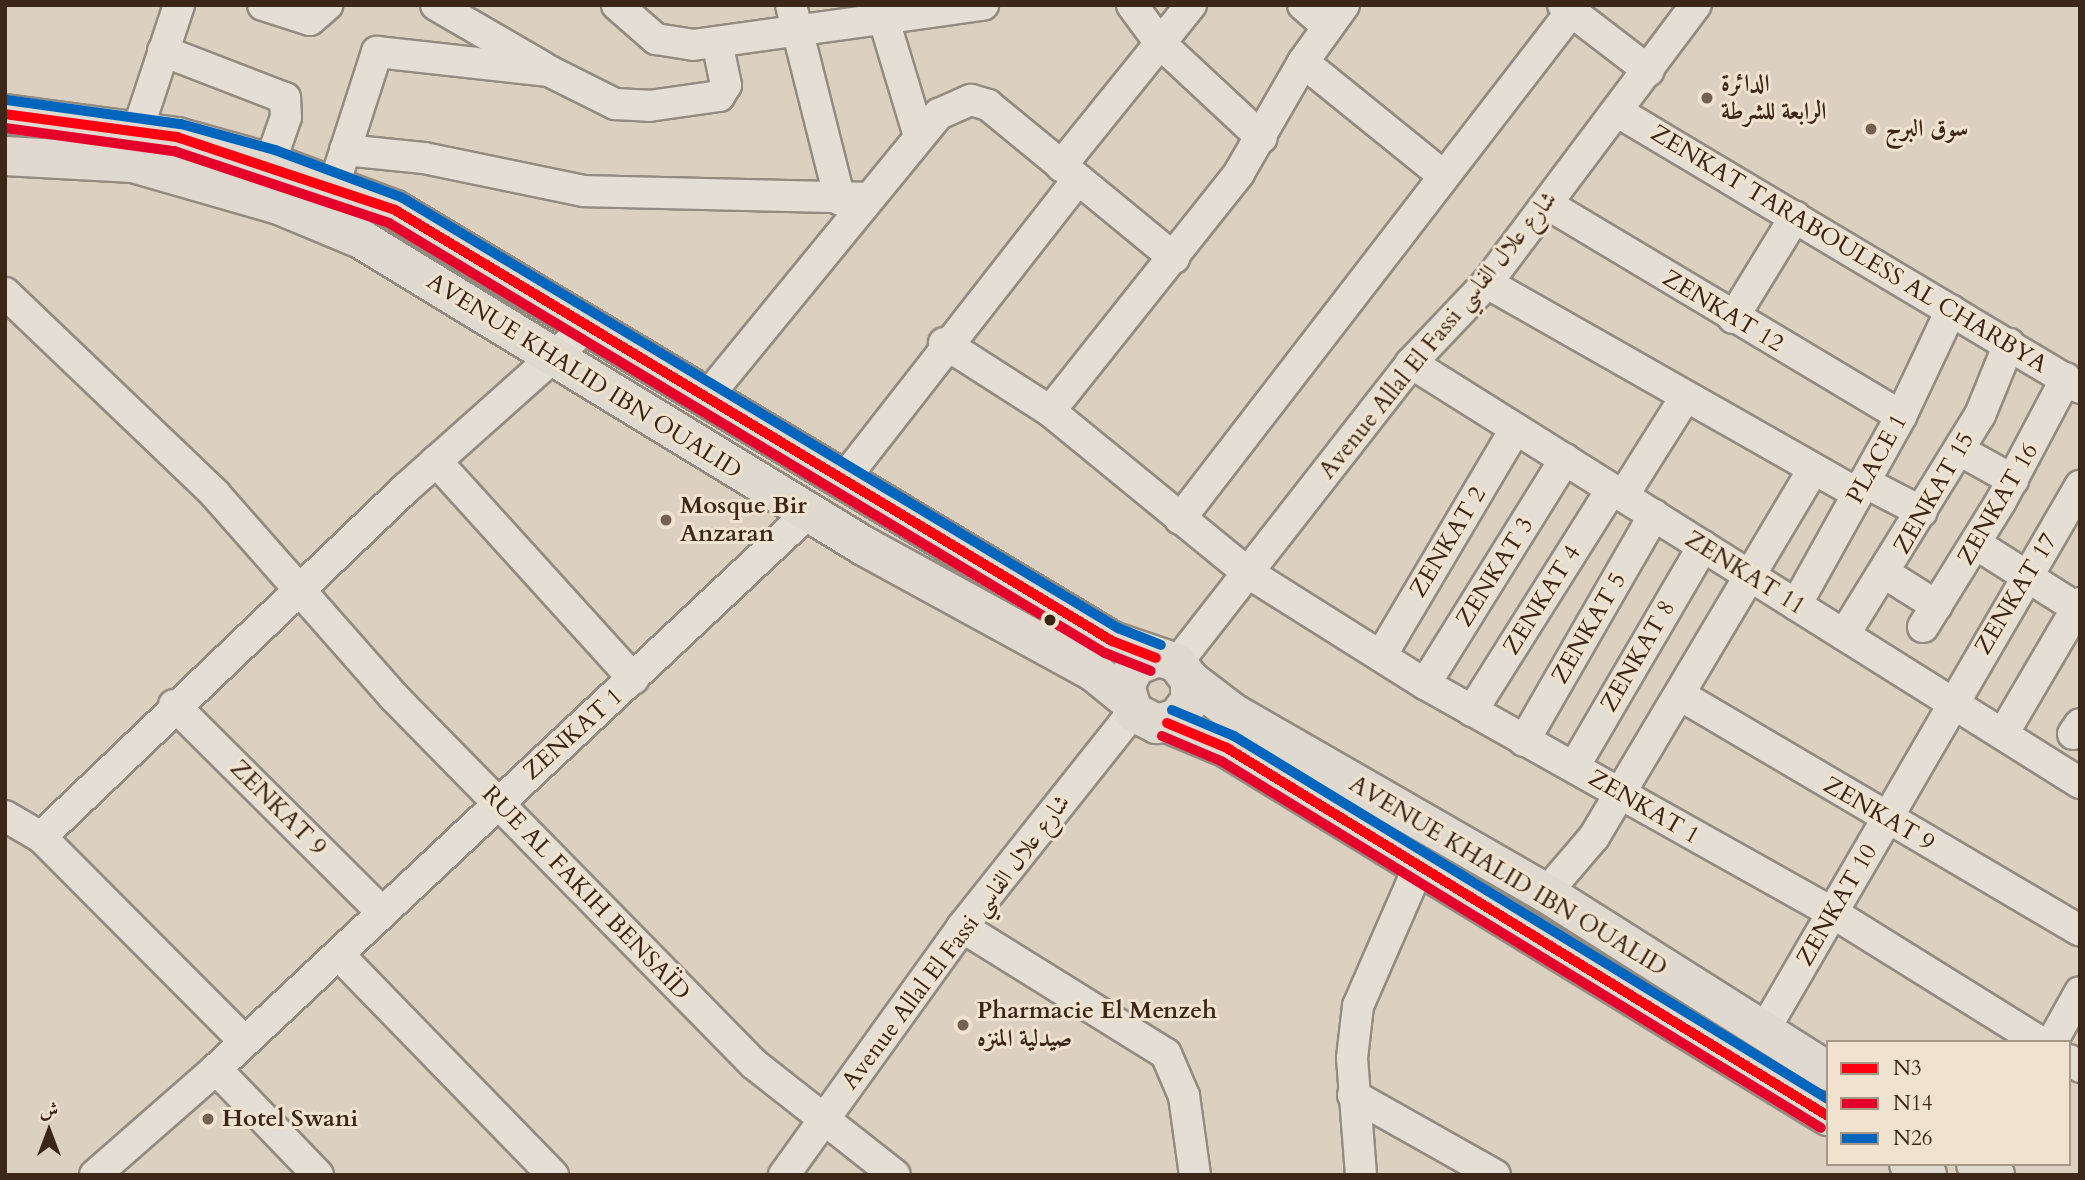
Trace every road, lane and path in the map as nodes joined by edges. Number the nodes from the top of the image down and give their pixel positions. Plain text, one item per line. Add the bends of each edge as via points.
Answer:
1 (179, 5) edge
2 (263, 5) edge
3 (327, 5) edge
4 (436, 5) edge
5 (983, 5) edge
6 (1132, 5) edge
7 (1191, 5) edge
8 (1303, 5) edge
9 (1696, 5) edge
10 (625, 8) edge
11 (1567, 8) edge
12 (1336, 16) edge
13 (796, 19) edge
14 (884, 20) junction
15 (717, 42) junction
16 (1160, 43) junction
17 (163, 51) junction
18 (1303, 62) junction
19 (549, 71) junction
20 (1650, 71) junction
21 (1618, 113) junction
22 (5, 114) edge
23 (138, 128) junction
24 (919, 136) junction
25 (1262, 138) junction
26 (5, 156) edge
27 (270, 163) junction
28 (339, 168) junction
29 (1070, 172) junction
30 (1444, 176) junction
31 (854, 199) junction
32 (1547, 204) junction
33 (1795, 217) junction
34 (1174, 258) junction
35 (1487, 283) junction
36 (5, 293) edge
37 (1951, 310) junction
38 (1733, 318) junction
39 (588, 326) junction
40 (944, 343) junction
41 (2009, 344) junction
42 (553, 354) junction
43 (1411, 363) junction
44 (2073, 383) edge
45 (707, 397) junction
46 (1684, 399) junction
47 (1050, 411) junction
48 (1901, 416) junction
49 (1516, 429) junction
50 (1959, 450) junction
51 (1565, 459) junction
52 (436, 461) junction
53 (1813, 470) junction
54 (844, 479) junction
55 (2013, 480) junction
56 (2080, 486) edge
57 (1861, 488) junction
58 (1618, 493) junction
59 (1922, 512) junction
60 (808, 513) junction
61 (1654, 515) junction
62 (1180, 519) junction
63 (1976, 544) junction
64 (1703, 546) junction
65 (1247, 572) junction
66 (1886, 574) junction
67 (1751, 577) junction
68 (2026, 578) junction
69 (298, 590) junction
70 (1796, 605) junction
71 (2079, 607) edge
72 (1844, 635) junction
73 (1381, 656) junction
74 (1174, 667) junction
75 (634, 678) junction
76 (1425, 684) junction
77 (1680, 695) junction
78 (1951, 702) junction
79 (174, 705) junction
80 (1142, 711) junction
81 (1472, 711) junction
82 (2003, 734) junction
83 (1524, 741) junction
84 (1574, 767) junction
85 (2080, 783) edge
86 (1619, 795) junction
87 (499, 802) junction
88 (5, 816) edge
89 (1886, 817) junction
90 (41, 837) junction
91 (1420, 863) junction
92 (1546, 893) junction
93 (382, 912) junction
94 (1833, 913) junction
95 (962, 927) junction
96 (2080, 930) edge
97 (339, 955) junction
98 (2080, 992) edge
99 (1762, 1034) junction
100 (243, 1040) junction
101 (2037, 1040) edge
102 (2053, 1040) edge
103 (216, 1069) junction
104 (1826, 1070) edge
105 (1353, 1095) junction
106 (1826, 1115) edge
107 (821, 1122) junction
108 (1978, 1166) edge
109 (95, 1175) edge
110 (318, 1175) edge
111 (553, 1175) edge
112 (784, 1175) edge
113 (895, 1175) edge
114 (1195, 1175) edge
115 (1362, 1175) edge
116 (1495, 1175) edge
117 (1995, 1175) edge

1 - 17 street
2 - 3 street via 310,20
4 - 19 street
5 - 14 street
6 - 16 street
7 - 16 street
8 - 12 street
9 - 20 street, Avenue Allal El Fassi شارع علال الفاسي
10 - 15 street via 656,39
11 - 20 street
11 - 30 street
12 - 18 street
13 - 14 street
13 - 15 street
13 - 31 street
14 - 24 street
15 - 19 street via 726,85 710,99 615,104
16 - 25 street
16 - 29 street
17 - 23 street
17 - 27 street via 285,98 286,117
18 - 25 street
18 - 30 street
19 - 28 street via 377,52
20 - 21 street, Avenue Allal El Fassi شارع علال الفاسي
21 - 32 street, Avenue Allal El Fassi شارع علال الفاسي
21 - 33 street, ZENKAT TARABOULESS AL CHARBYA
22 - 23 main road, AVENUE KHALID IBN OUALID
23 - 27 main road, AVENUE KHALID IBN OUALID
24 - 29 street via 939,114 971,100 988,105
24 - 31 street
25 - 34 street
26 - 42 main road, AVENUE KHALID IBN OUALID via 134,163 279,205 361,239
27 - 28 main road, AVENUE KHALID IBN OUALID
28 - 31 street via 424,158 584,191
28 - 39 main road, AVENUE KHALID IBN OUALID via 395,210
29 - 34 street
29 - 40 street
30 - 62 street
31 - 45 street
32 - 35 street, Avenue Allal El Fassi شارع علال الفاسي
32 - 38 street, ZENKAT 12
33 - 37 street, ZENKAT TARABOULESS AL CHARBYA
33 - 38 street
34 - 47 street
35 - 43 street, Avenue Allal El Fassi شارع علال الفاسي
35 - 46 street
36 - 69 street, RUE AL FAKIH BENSAÏD via 215,494
37 - 41 street, ZENKAT TARABOULESS AL CHARBYA
37 - 48 street, PLACE 1
38 - 48 street, ZENKAT 12
39 - 42 street
39 - 45 main road, AVENUE KHALID IBN OUALID
40 - 47 street, ZENKAT 1
40 - 54 street
41 - 44 street, ZENKAT TARABOULESS AL CHARBYA
41 - 50 street, ZENKAT 15
42 - 52 street
42 - 60 main road, AVENUE KHALID IBN OUALID
43 - 49 street, ZENKAT 11
43 - 65 street, Avenue Allal El Fassi شارع علال الفاسي
44 - 55 street, ZENKAT 16
45 - 54 main road, AVENUE KHALID IBN OUALID
46 - 53 street
46 - 58 street, ZENKAT 4
47 - 62 street, ZENKAT 1
48 - 57 street, PLACE 1
49 - 51 street, ZENKAT 11
49 - 73 street, ZENKAT 2
50 - 55 street
50 - 59 street, ZENKAT 15
51 - 58 street, ZENKAT 11
51 - 76 street, ZENKAT 3
52 - 69 street
52 - 75 street
53 - 57 street
53 - 67 street
54 - 74 main road, AVENUE KHALID IBN OUALID via 1112,641
55 - 63 street, ZENKAT 16
56 - 68 street, ZENKAT 17
57 - 59 street
57 - 70 street, PLACE 1
58 - 61 street, ZENKAT 11
58 - 81 street, ZENKAT 4
59 - 66 street, ZENKAT 15
60 - 75 street, ZENKAT 1
60 - 80 main road, AVENUE KHALID IBN OUALID via 1094,672
61 - 64 street, ZENKAT 11
61 - 83 street, ZENKAT 5
62 - 65 street, ZENKAT 1
63 - 66 street, ZENKAT 16 via 1930,616
63 - 68 street
64 - 67 street, ZENKAT 11
64 - 84 street, ZENKAT 8
65 - 73 street, ZENKAT 1
65 - 74 street, Avenue Allal El Fassi شارع علال الفاسي
66 - 72 street, ZENKAT 15
67 - 70 street, ZENKAT 11
67 - 77 street
68 - 71 street
68 - 78 street, ZENKAT 17
69 - 79 street
69 - 87 street, RUE AL FAKIH BENSAÏD
70 - 72 street, ZENKAT 11
71 - 82 street
72 - 78 street, ZENKAT 11
73 - 76 street, ZENKAT 1
74 - 80 main road via 1129,675
74 - 80 main road via 1190,701
74 - 92 main road, AVENUE KHALID IBN OUALID via 1233,713
75 - 87 street, ZENKAT 1
76 - 81 street, ZENKAT 1
77 - 86 street
77 - 89 street, ZENKAT 9
78 - 82 street, ZENKAT 11
78 - 89 street, ZENKAT 10
79 - 90 street
79 - 93 street, ZENKAT 9
80 - 91 main road, AVENUE KHALID IBN OUALID via 1227,748
80 - 95 street, Avenue Allal El Fassi شارع علال الفاسي
81 - 83 street, ZENKAT 1
82 - 85 street, ZENKAT 11
83 - 84 street, ZENKAT 1
84 - 86 street, ZENKAT 1
86 - 92 street via 1594,837
86 - 94 street, ZENKAT 1
87 - 93 street, ZENKAT 1
87 - 107 street, RUE AL FAKIH BENSAÏD via 715,1026
88 - 90 street
89 - 94 street, ZENKAT 10
89 - 96 street, ZENKAT 9
90 - 100 street
91 - 105 street via 1365,978 1354,1032
91 - 106 main road, AVENUE KHALID IBN OUALID
92 - 99 main road, AVENUE KHALID IBN OUALID
93 - 97 street, ZENKAT 1
94 - 99 street, ZENKAT 10
94 - 101 street, ZENKAT 1
95 - 107 street, Avenue Allal El Fassi شارع علال الفاسي
95 - 114 street via 1166,1054 1184,1096
97 - 100 street, ZENKAT 1
97 - 111 street
98 - 102 street
99 - 104 main road, AVENUE KHALID IBN OUALID
100 - 103 street, ZENKAT 1
103 - 109 street, ZENKAT 1
103 - 110 street
105 - 115 street
105 - 116 street
107 - 112 street, Avenue Allal El Fassi شارع علال الفاسي
107 - 113 street, RUE AL FAKIH BENSAÏD
108 - 117 main road

